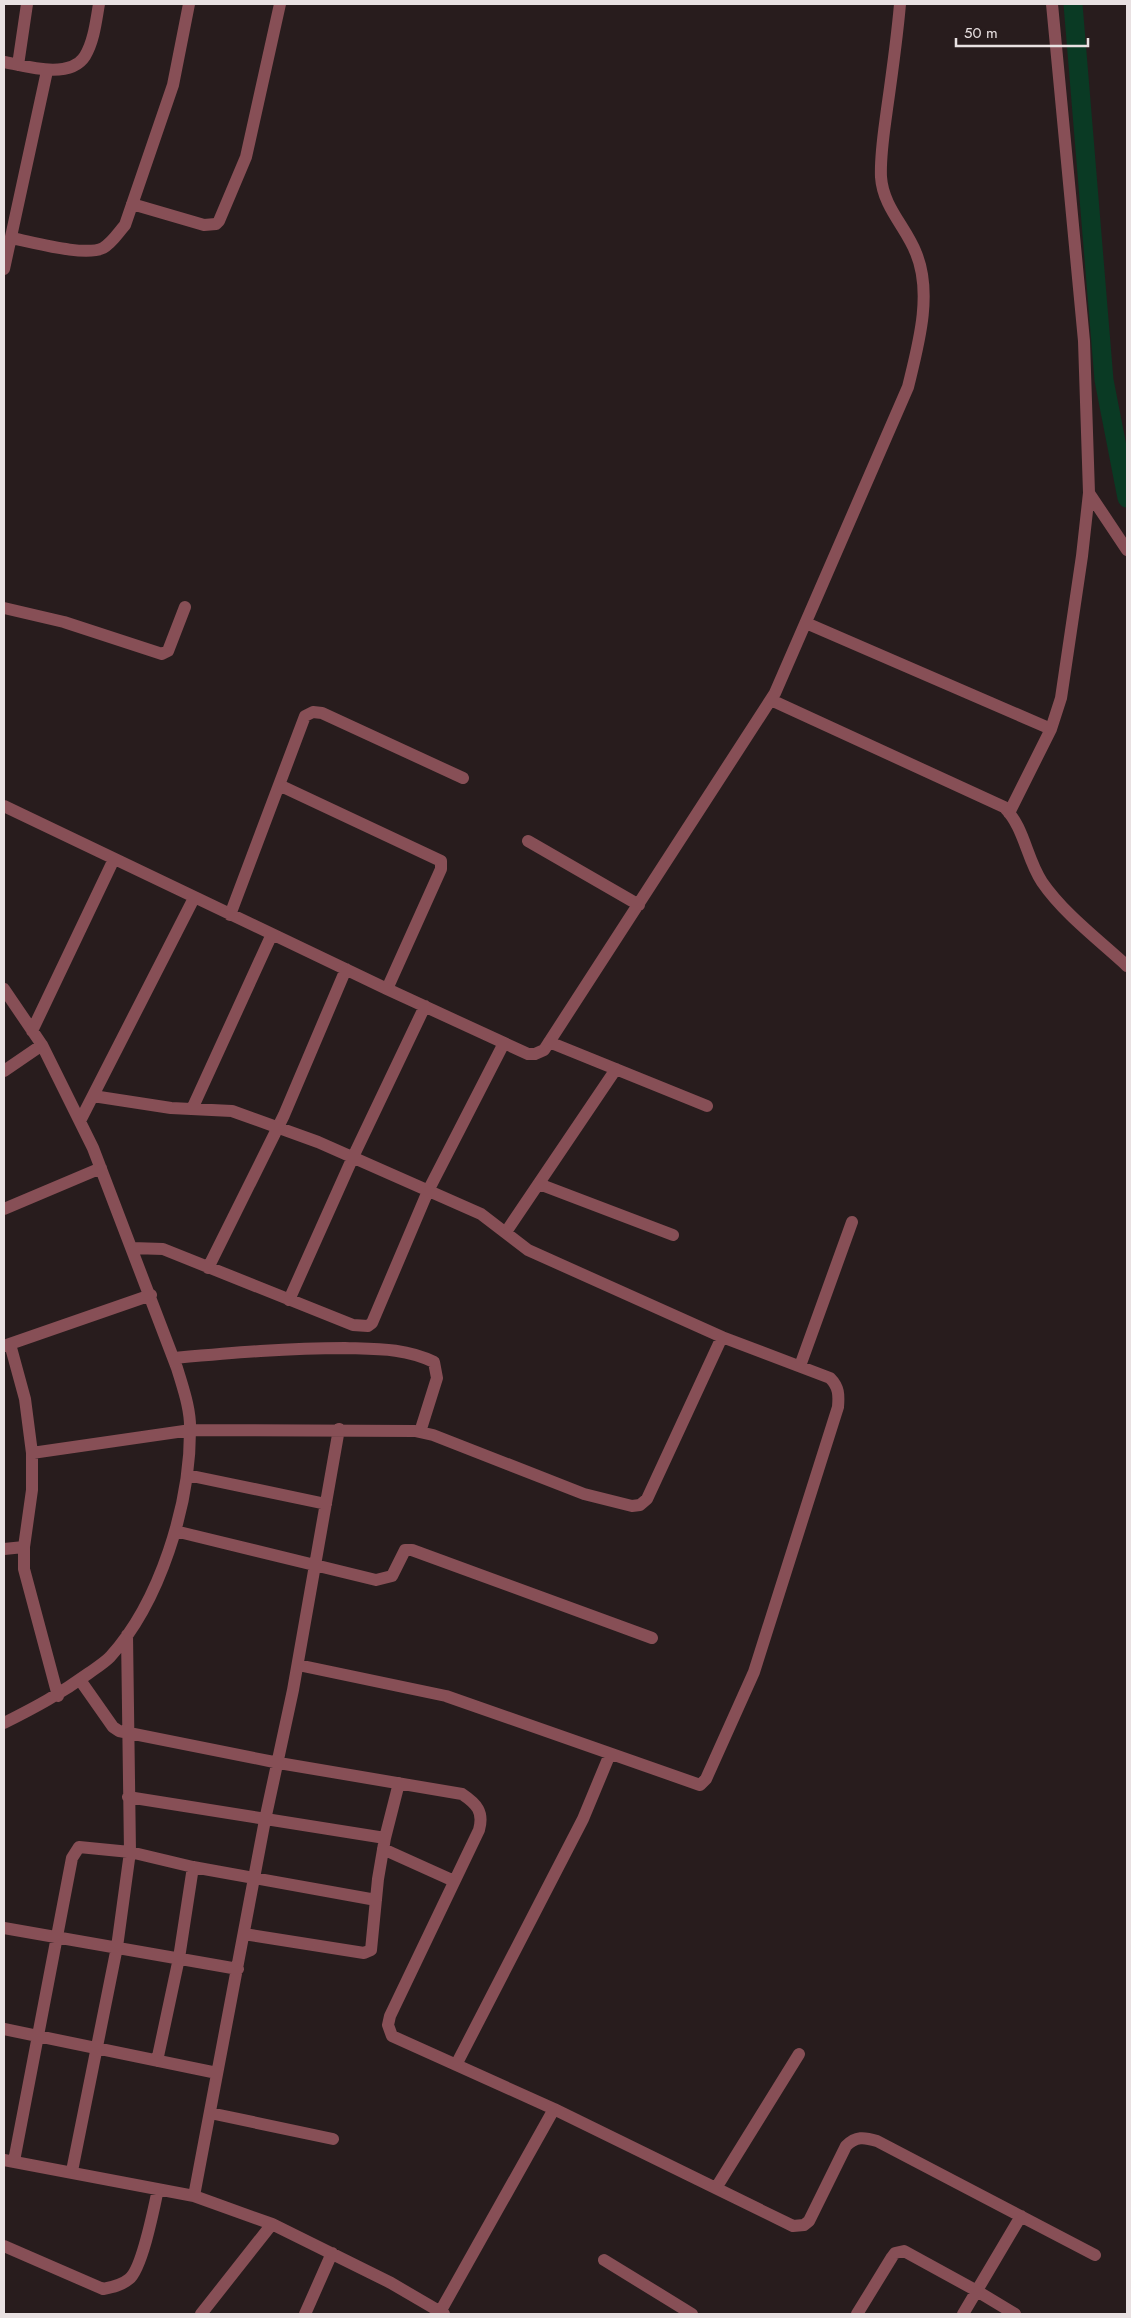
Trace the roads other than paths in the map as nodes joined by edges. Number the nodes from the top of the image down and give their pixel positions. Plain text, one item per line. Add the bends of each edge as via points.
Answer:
1 (27, 4) edge
2 (99, 4) edge
3 (188, 4) edge
4 (280, 4) edge
5 (900, 4) edge
6 (1052, 4) edge
7 (4, 62) edge
8 (18, 65) junction
9 (47, 71) junction
10 (132, 204) junction
11 (12, 238) junction
12 (4, 269) edge
13 (1089, 493) junction
14 (1127, 550) edge
15 (185, 606) dead end
16 (4, 608) edge
17 (806, 622) junction
18 (771, 700) junction
19 (1051, 729) junction
20 (463, 778) dead end
21 (279, 785) junction
22 (4, 806) edge
23 (1009, 812) junction
24 (528, 841) dead end
25 (114, 859) junction
26 (194, 898) junction
27 (639, 905) junction
28 (230, 915) junction
29 (272, 934) junction
30 (1127, 966) edge
31 (346, 969) junction
32 (4, 989) edge
33 (387, 989) junction
34 (425, 1006) junction
35 (32, 1031) junction
36 (504, 1042) junction
37 (549, 1042) junction
38 (42, 1045) junction
39 (616, 1069) junction
40 (4, 1072) edge
41 (92, 1096) junction
42 (707, 1106) dead end
43 (192, 1109) junction
44 (80, 1121) junction
45 (278, 1128) junction
46 (353, 1157) junction
47 (101, 1168) junction
48 (539, 1184) junction
49 (428, 1191) junction
50 (4, 1209) edge
51 (852, 1222) dead end
52 (506, 1232) junction
53 (673, 1235) dead end
54 (132, 1248) junction
55 (208, 1268) junction
56 (151, 1295) junction
57 (290, 1300) junction
58 (368, 1326) junction
59 (722, 1337) junction
60 (7, 1345) edge
61 (380, 1349) junction
62 (174, 1358) junction
63 (800, 1366) junction
64 (339, 1429) junction
65 (191, 1430) junction
66 (420, 1432) junction
67 (32, 1453) junction
68 (187, 1475) junction
69 (326, 1504) junction
70 (175, 1531) junction
71 (24, 1547) junction
72 (4, 1549) edge
73 (316, 1567) junction
74 (127, 1635) junction
75 (652, 1638) dead end
76 (298, 1665) junction
77 (80, 1680) junction
78 (58, 1696) junction
79 (4, 1723) edge
80 (128, 1734) junction
81 (610, 1754) junction
82 (279, 1763) junction
83 (399, 1783) junction
84 (128, 1796) junction
85 (265, 1820) junction
86 (384, 1843) junction
87 (130, 1852) junction
88 (193, 1867) junction
89 (253, 1878) junction
90 (454, 1881) junction
91 (376, 1900) junction
92 (4, 1928) edge
93 (244, 1934) junction
94 (58, 1938) junction
95 (116, 1947) junction
96 (179, 1958) junction
97 (238, 1968) junction
98 (4, 2029) edge
99 (37, 2036) junction
100 (97, 2049) junction
101 (799, 2054) dead end
102 (157, 2061) junction
103 (456, 2065) junction
104 (217, 2073) junction
105 (554, 2109) junction
106 (210, 2113) junction
107 (333, 2139) dead end
108 (9, 2161) edge
109 (72, 2171) junction
110 (716, 2188) junction
111 (158, 2189) junction
112 (194, 2196) junction
113 (1021, 2216) junction
114 (272, 2224) junction
115 (4, 2246) edge
116 (332, 2253) junction
117 (1095, 2255) dead end
118 (604, 2260) dead end
119 (977, 2291) junction
120 (442, 2313) edge
121 (201, 2314) edge
122 (305, 2314) edge
123 (692, 2314) edge
124 (858, 2314) edge
125 (963, 2314) edge
126 (1015, 2314) edge

1 - 8 street
2 - 9 street via 84,58 62,70
3 - 10 street via 173,85
4 - 10 street via 246,157 219,221 210,226 204,225
5 - 17 street via 881,180 893,215 916,253 923,278 917,348 899,413
6 - 13 street via 1084,341
7 - 8 street
8 - 9 street
9 - 11 street
10 - 11 street via 125,226 110,244 97,250 88,252
11 - 12 street
13 - 14 street
13 - 19 street via 1061,698
15 - 16 street via 168,650 162,654 64,622
17 - 18 street
17 - 19 street
18 - 23 street
18 - 27 street
19 - 23 street
20 - 21 street via 322,713 313,712 302,721
21 - 28 street
21 - 33 street via 441,861 441,869
22 - 25 street
23 - 30 street via 1018,825 1042,882
24 - 27 street
25 - 26 street
25 - 35 street
26 - 28 street
26 - 41 street
27 - 37 street
28 - 29 street
29 - 31 street
29 - 43 street
31 - 33 street
31 - 45 street
32 - 35 street
33 - 34 street
34 - 36 street
34 - 46 street
35 - 38 street
36 - 37 street via 528,1054 544,1050
36 - 49 street
37 - 39 street
38 - 40 street
38 - 44 street
39 - 42 street
39 - 48 street
41 - 43 street
41 - 44 street
43 - 45 street via 232,1111
44 - 47 street
45 - 46 street
45 - 55 street
46 - 49 street
46 - 57 street
47 - 50 street
47 - 54 street
48 - 52 street
48 - 53 street
49 - 52 street via 480,1214
49 - 58 street
51 - 63 street
52 - 59 street via 528,1250
54 - 55 street via 163,1249
54 - 56 street
55 - 57 street
56 - 60 street
56 - 62 street
57 - 58 street via 353,1325
58 - 61 street
59 - 63 street
59 - 66 street via 647,1500 640,1505 632,1506 584,1494
60 - 67 street via 25,1399
61 - 62 street via 297,1348
61 - 66 street via 418,1354 434,1362 436,1378
62 - 65 street
63 - 81 street via 830,1378 836,1384 838,1407 757,1663 706,1780 695,1785
64 - 65 street
64 - 66 street
64 - 69 street
65 - 67 street
65 - 68 street
67 - 71 street via 32,1490
68 - 69 street
68 - 70 street
69 - 73 street
70 - 73 street
70 - 74 street via 139,1620
71 - 72 street
71 - 78 street via 24,1569
73 - 75 street via 381,1579 392,1576 405,1550 412,1550
73 - 76 street
74 - 77 street via 109,1658
74 - 80 street
76 - 81 street via 446,1696
76 - 82 street
77 - 78 street
77 - 80 street via 113,1728
78 - 79 street
80 - 82 street
80 - 84 street
81 - 103 street via 583,1819
82 - 83 street
82 - 85 street
83 - 86 street
83 - 90 street via 462,1794 481,1812 478,1830
84 - 85 street
84 - 87 street
85 - 86 street
85 - 89 street
86 - 90 street
86 - 91 street
87 - 88 street
87 - 94 street via 83,1846 77,1849 72,1858
87 - 95 street
88 - 89 street
88 - 96 street
89 - 91 street
89 - 93 street
90 - 103 street via 388,2025 392,2036
91 - 93 street via 373,1946 368,1953
92 - 94 street
93 - 97 street
94 - 95 street
94 - 99 street
95 - 96 street
95 - 100 street
96 - 97 street
96 - 102 street
97 - 104 street
98 - 99 street
99 - 100 street
99 - 108 street
100 - 102 street
100 - 109 street
101 - 110 street
102 - 104 street
103 - 105 street
104 - 106 street
105 - 110 street
105 - 120 street
106 - 107 street
106 - 112 street
108 - 109 street
109 - 111 street
110 - 113 street via 799,2227 809,2221 846,2146 853,2139 863,2137 877,2141
111 - 112 street
111 - 115 street via 138,2266 131,2279 118,2286 104,2288
112 - 114 street
113 - 117 street
113 - 119 street
114 - 116 street
114 - 121 street
116 - 120 street
116 - 122 street
118 - 123 street
119 - 124 street via 900,2252 892,2257
119 - 125 street
119 - 126 street

